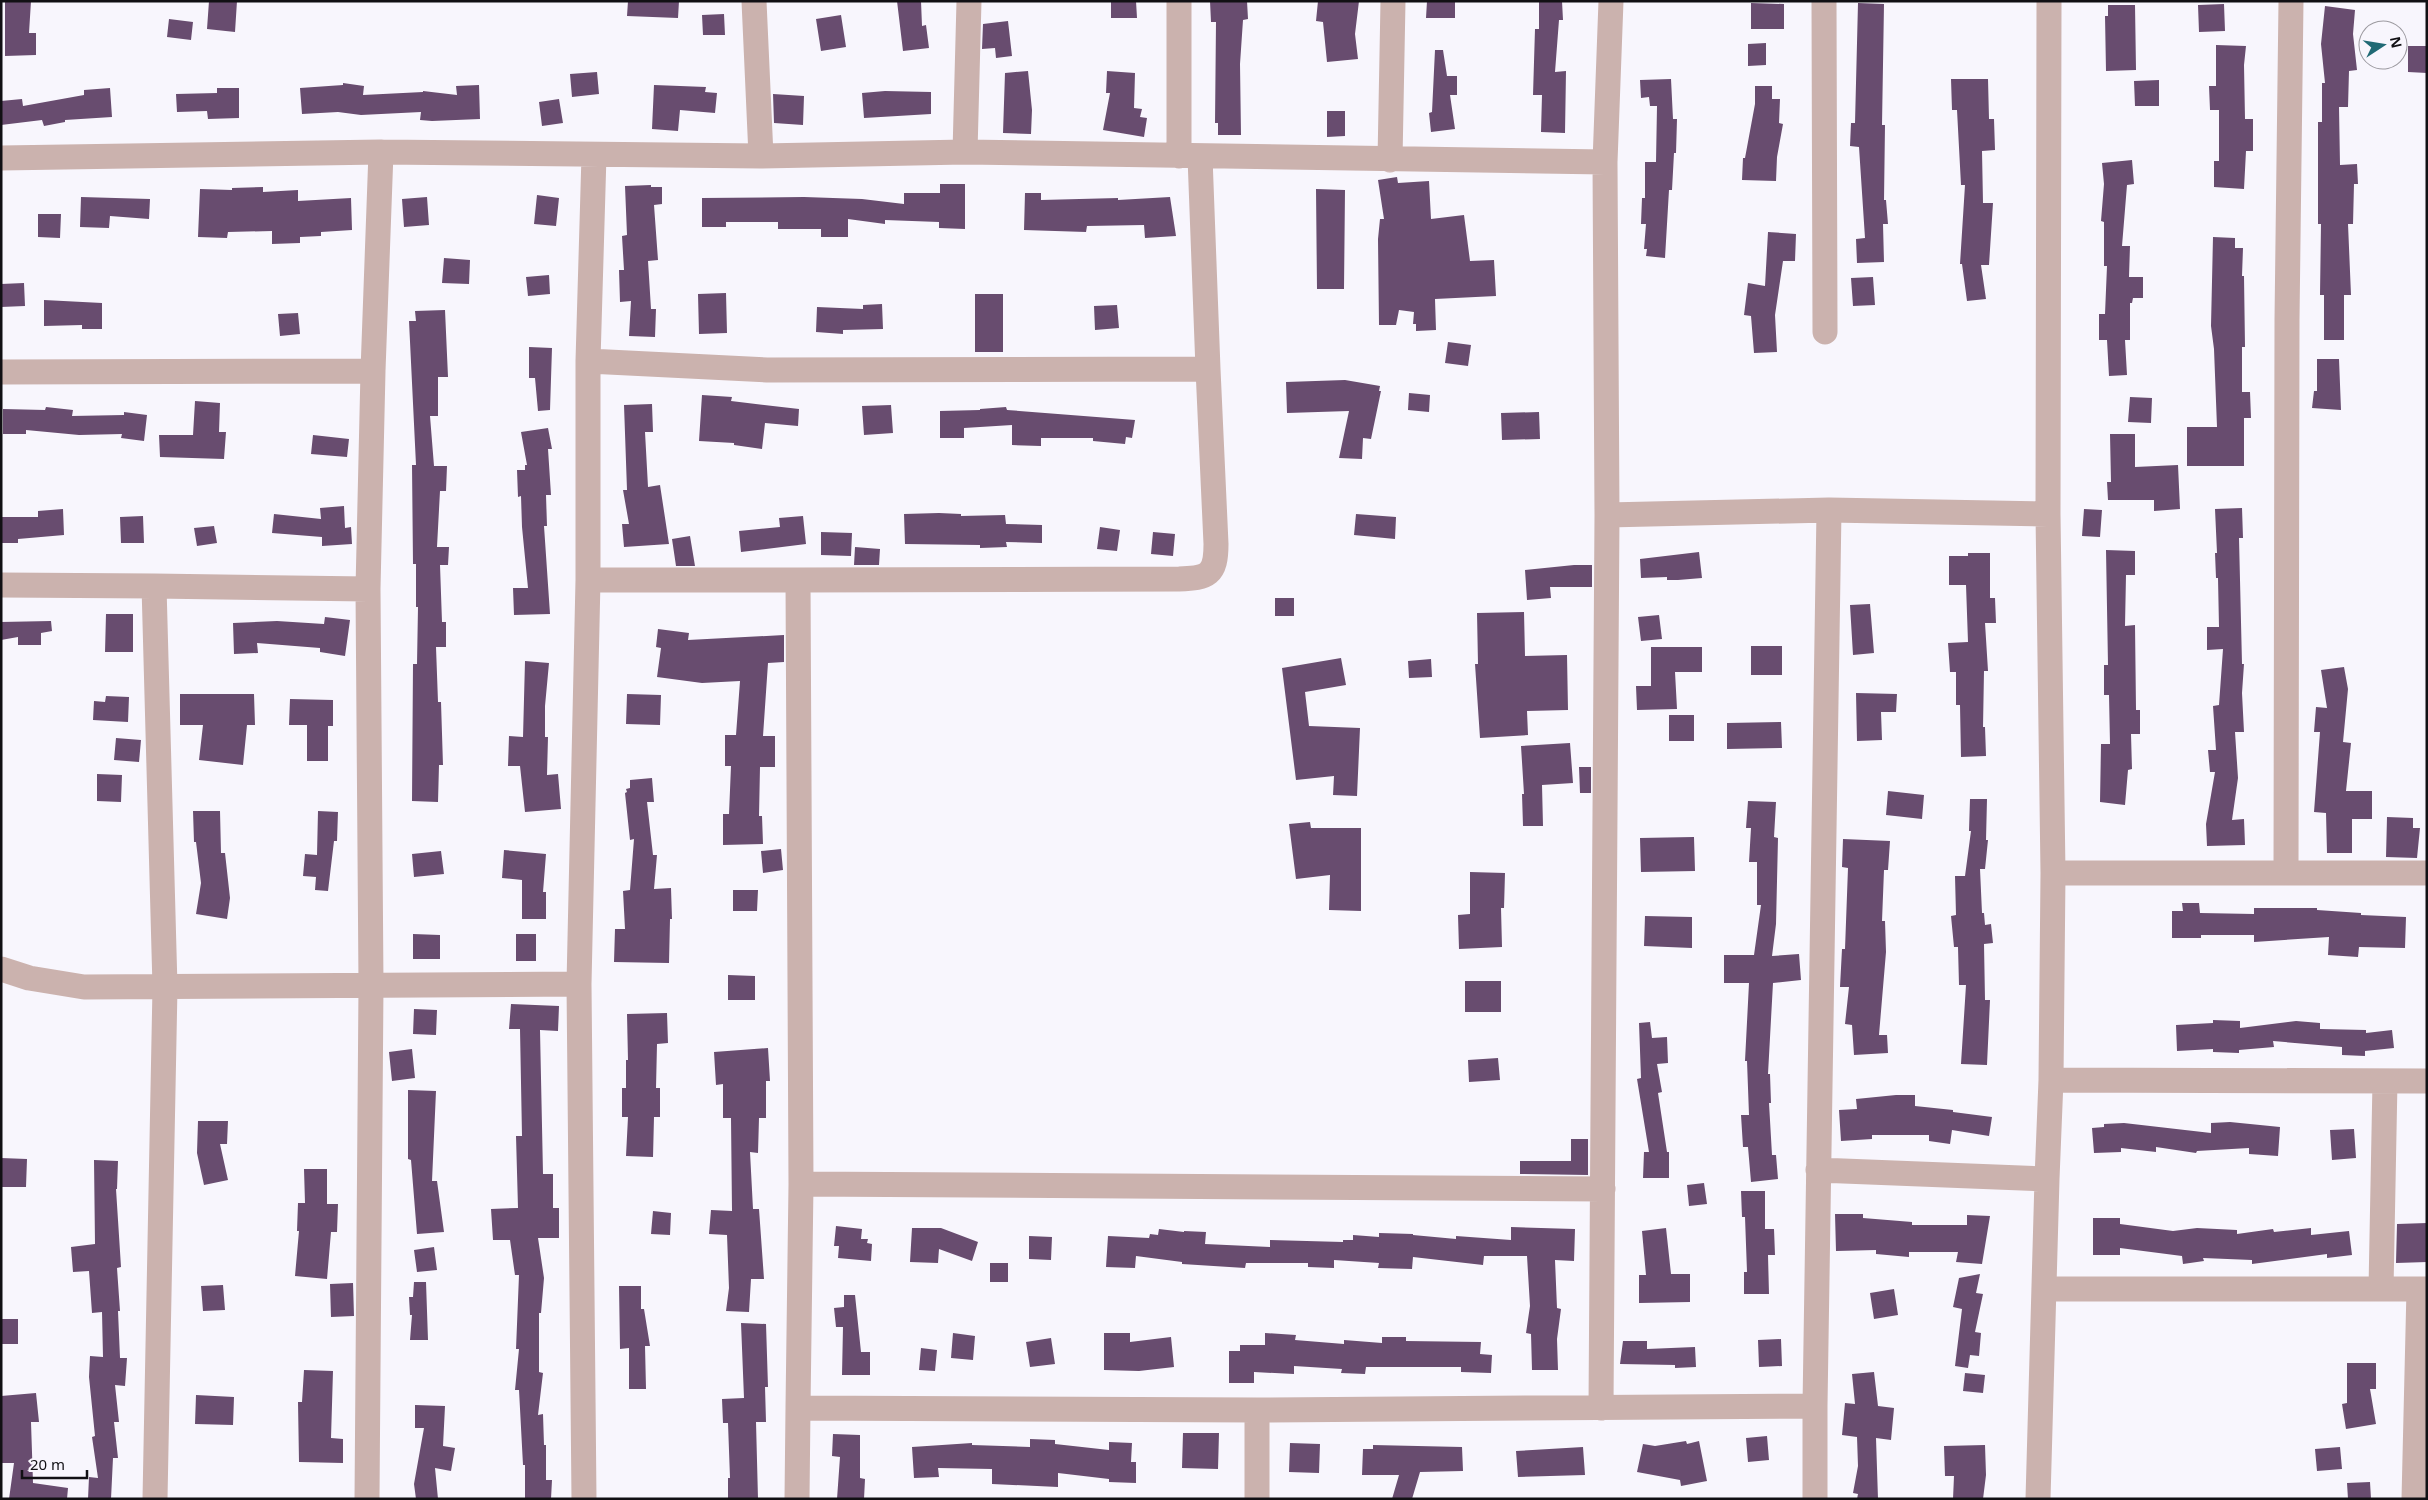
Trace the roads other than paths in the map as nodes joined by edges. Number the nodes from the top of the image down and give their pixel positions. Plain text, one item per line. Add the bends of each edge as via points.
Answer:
1 (754, 1) edge
2 (969, 1) edge
3 (1179, 1) edge
4 (1393, 1) edge
5 (1611, 1) edge
6 (1824, 1) edge
7 (2049, 1) edge
8 (2291, 1) edge
9 (381, 152) junction
10 (965, 152) junction
11 (594, 155) junction
12 (761, 156) junction
13 (1190, 156) junction
14 (1, 158) edge
15 (1390, 160) junction
16 (1605, 162) junction
17 (1825, 332) dead end
18 (588, 361) junction
19 (1208, 369) junction
20 (372, 371) junction
21 (1, 372) edge
22 (1829, 510) junction
23 (2048, 514) junction
24 (1607, 515) junction
25 (588, 580) junction
26 (798, 580) junction
27 (1, 584) edge
28 (154, 586) junction
29 (368, 589) junction
30 (2053, 872) junction
31 (2286, 872) junction
32 (2427, 873) edge
33 (1, 969) edge
34 (579, 984) junction
35 (370, 985) junction
36 (165, 987) junction
37 (2051, 1080) junction
38 (2385, 1081) junction
39 (2427, 1081) edge
40 (1818, 1170) junction
41 (2047, 1179) junction
42 (801, 1184) junction
43 (1603, 1189) junction
44 (2045, 1289) junction
45 (2381, 1289) junction
46 (2423, 1289) edge
47 (1815, 1406) junction
48 (798, 1408) junction
49 (1601, 1408) junction
50 (1257, 1410) junction
51 (155, 1499) edge
52 (367, 1499) edge
53 (584, 1499) edge
54 (797, 1499) edge
55 (1257, 1499) edge
56 (1815, 1499) edge
57 (2038, 1499) edge
58 (2414, 1499) edge

1 - 12 street
2 - 10 street
3 - 13 street
4 - 15 street
5 - 16 street
6 - 17 street
7 - 23 street
8 - 31 street
9 - 11 street
9 - 14 street
9 - 20 street
10 - 12 street
10 - 13 street
11 - 12 street
11 - 18 street
13 - 15 street
13 - 19 street
15 - 16 street
16 - 24 street
18 - 19 street via 766,370
18 - 25 street
19 - 26 street via 1216,544 1215,564 1208,574 1194,579
20 - 21 street
20 - 29 street
22 - 23 street
22 - 24 street
22 - 40 street
23 - 30 street
24 - 43 street
25 - 26 street
25 - 34 street
26 - 42 street
27 - 28 street
28 - 29 street
28 - 36 street
29 - 35 street
30 - 31 street
30 - 37 street
31 - 32 street
33 - 36 street via 29,978 84,987
34 - 35 street
34 - 53 street
35 - 36 street
35 - 52 street
36 - 51 street
37 - 38 street
37 - 41 street
38 - 39 street
38 - 45 street
40 - 41 street
40 - 47 street
41 - 44 street
42 - 43 street
42 - 48 street
43 - 49 street
44 - 45 street
44 - 57 street
45 - 46 street
46 - 58 street
47 - 49 street
47 - 56 street
48 - 50 street
48 - 54 street
49 - 50 street
50 - 55 street

